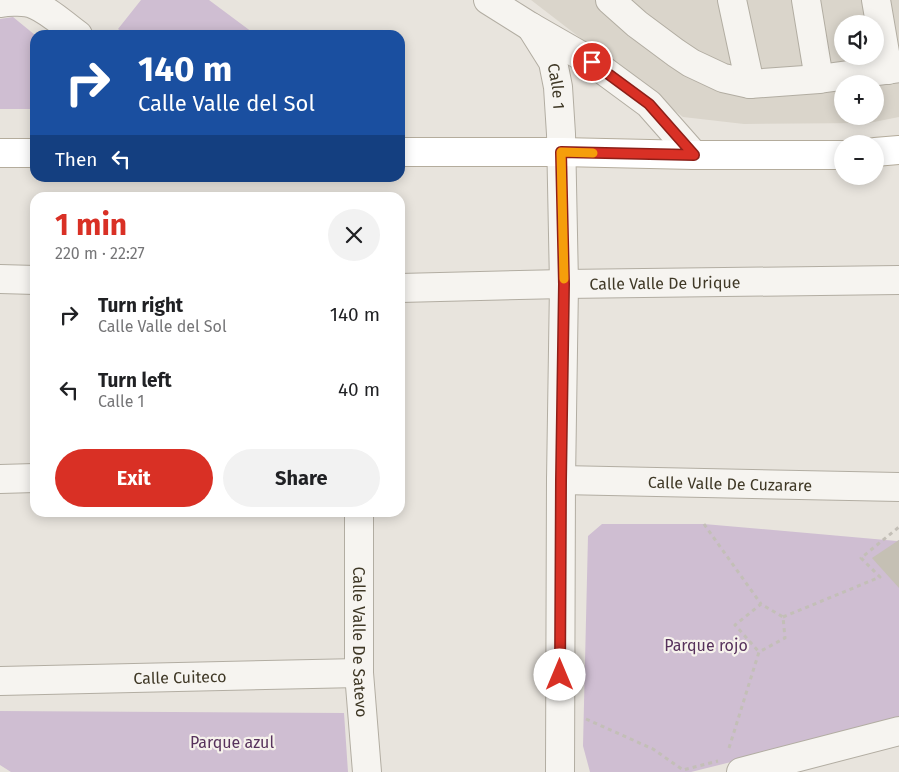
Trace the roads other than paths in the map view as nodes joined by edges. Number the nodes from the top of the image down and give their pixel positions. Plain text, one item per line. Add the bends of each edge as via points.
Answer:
1 (488, 0) edge
2 (610, 0) edge
3 (732, 0) edge
4 (806, 0) edge
5 (876, 0) edge
6 (0, 2) edge
7 (55, 25) edge
8 (531, 28) junction
9 (66, 30) edge
10 (893, 69) edge
11 (819, 78) junction
12 (750, 84) junction
13 (899, 150) edge
14 (884, 151) edge
15 (405, 152) edge
16 (561, 152) junction
17 (0, 153) edge
18 (30, 153) edge
19 (694, 155) junction
20 (834, 155) edge
21 (0, 279) edge
22 (30, 280) edge
23 (899, 280) edge
24 (564, 284) junction
25 (405, 288) edge
26 (30, 478) edge
27 (0, 479) edge
28 (561, 480) junction
29 (899, 486) edge
30 (359, 517) edge
31 (359, 673) junction
32 (0, 681) edge
33 (899, 731) edge
34 (731, 760) edge
35 (368, 772) edge
36 (560, 772) edge

1 - 8 street, Calle 1
2 - 12 street via 691,63 723,78
3 - 12 street
4 - 11 street
5 - 10 street
6 - 7 street via 34,4
7 - 9 street
8 - 16 street, Calle 1 via 553,62 558,87
8 - 19 street, Calle 1 via 592,62 649,104
10 - 11 street
11 - 12 street
13 - 14 main road
15 - 16 main road
16 - 19 main road
16 - 24 street, Calle 1
17 - 18 main road
19 - 20 main road
21 - 22 street
23 - 24 street, Calle Valle De Urique
24 - 25 street, Calle Valle De Urique
24 - 28 street, Calle 1
26 - 27 street
28 - 29 street, Calle Valle De Cuzarare
28 - 36 street, Calle 1
30 - 31 street, Calle Valle De Satevo
31 - 32 street, Calle Cuiteco
31 - 35 street, Calle Valle De Satevo
33 - 34 street

